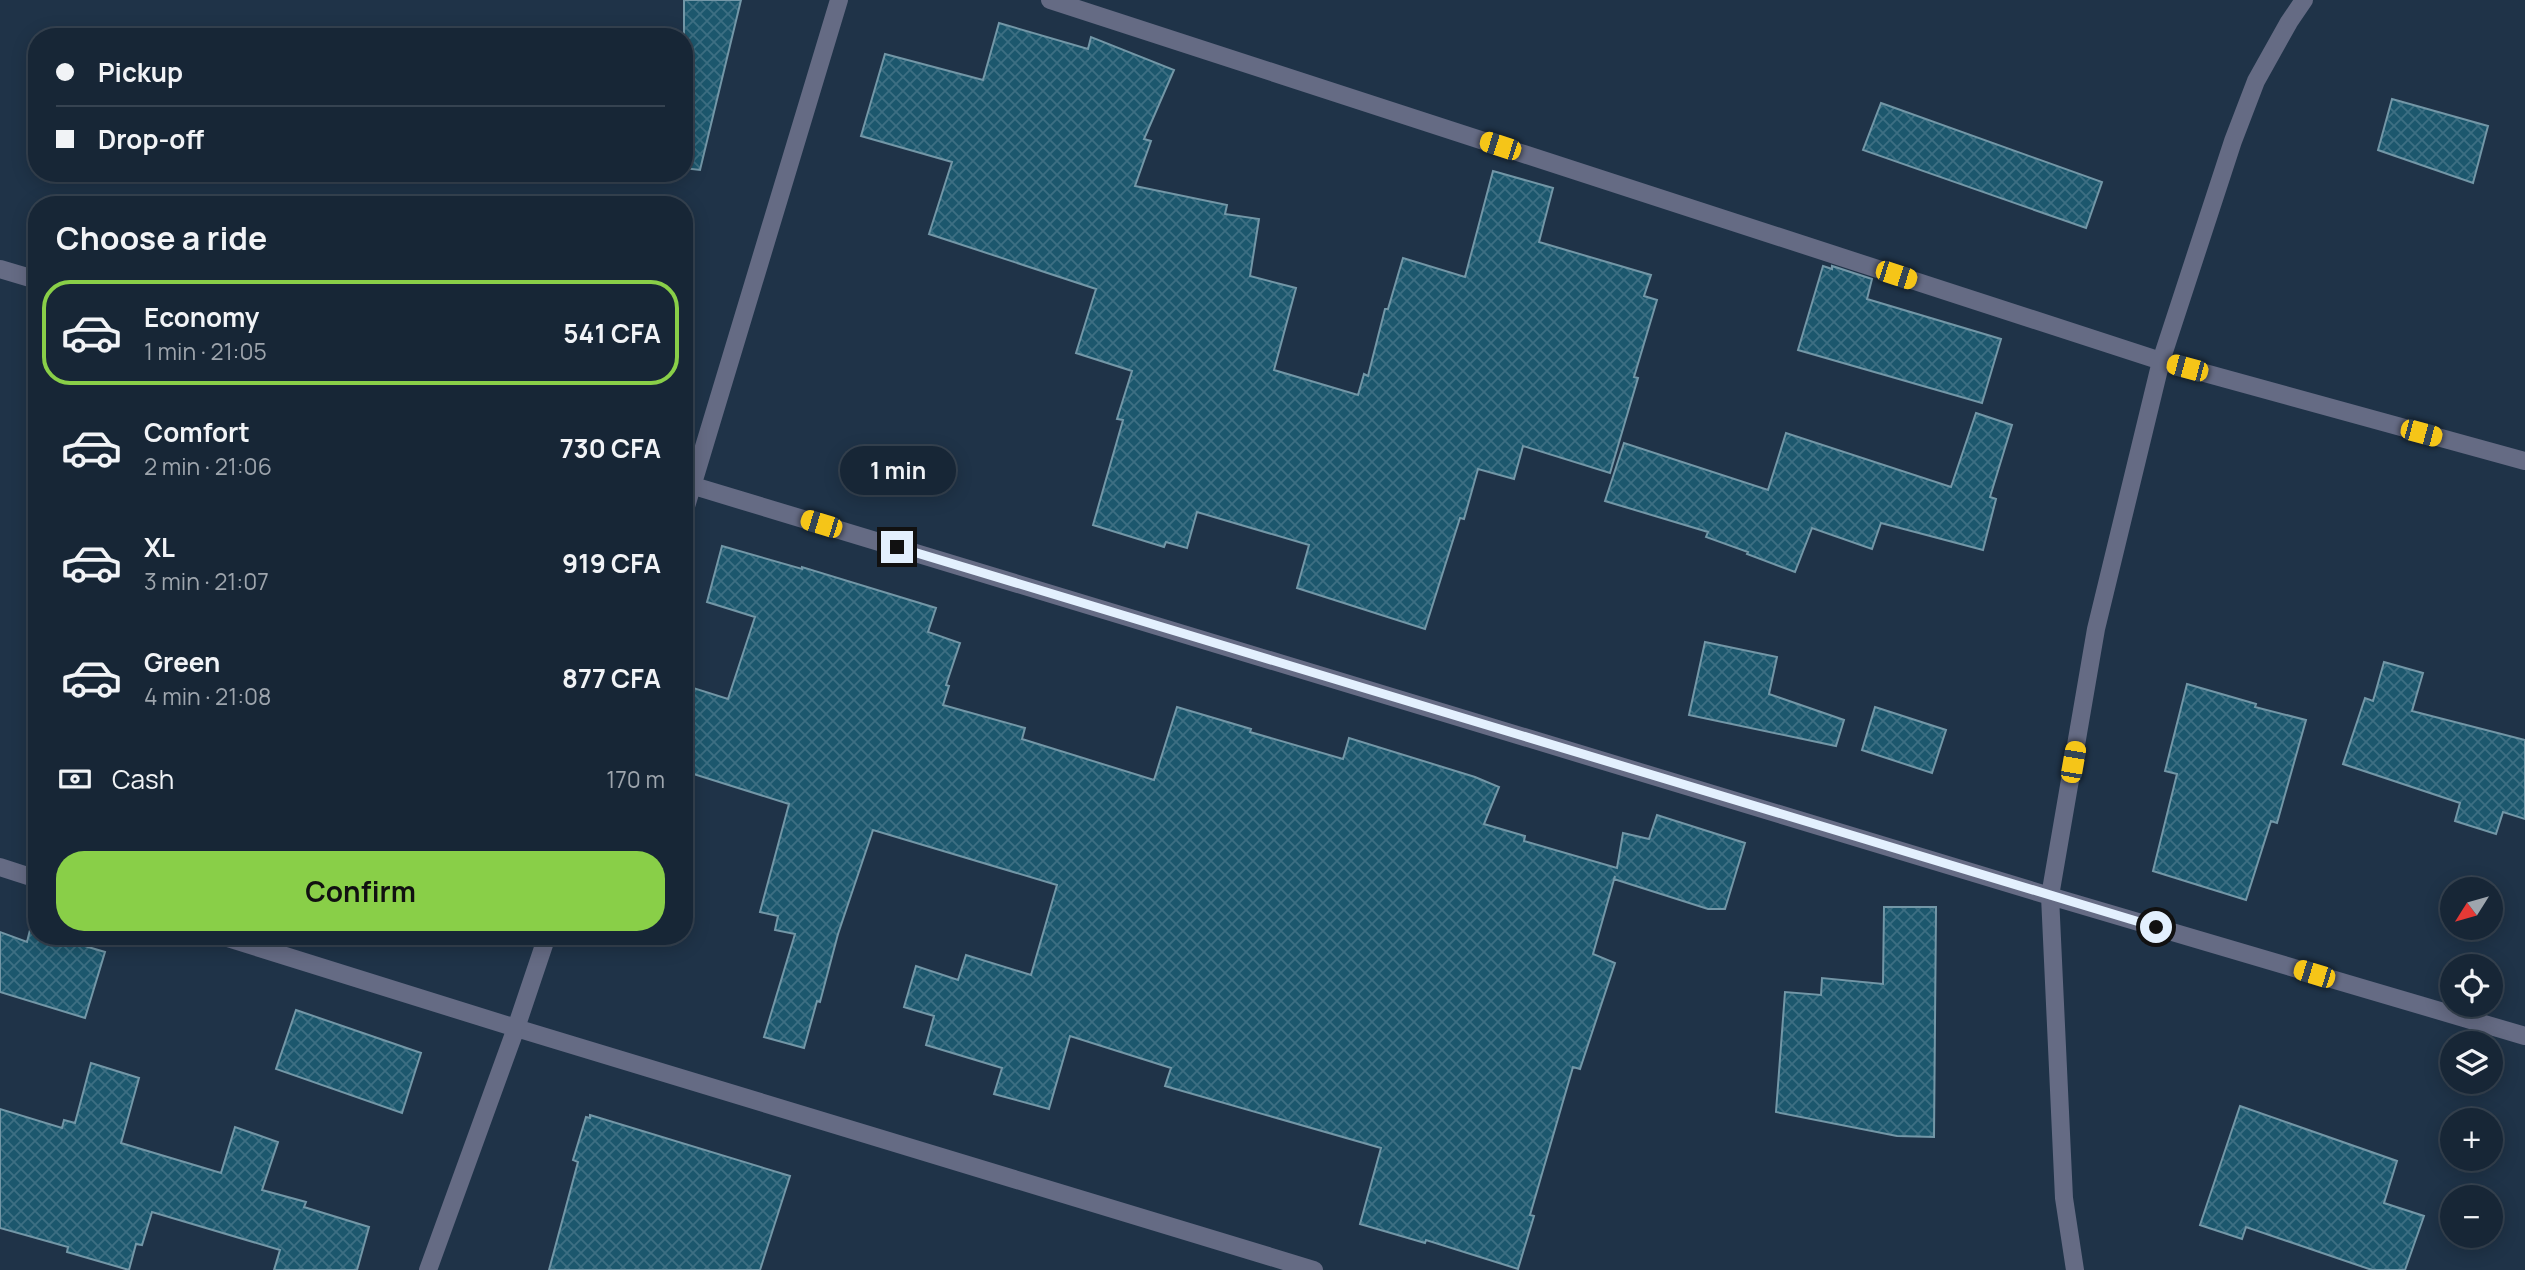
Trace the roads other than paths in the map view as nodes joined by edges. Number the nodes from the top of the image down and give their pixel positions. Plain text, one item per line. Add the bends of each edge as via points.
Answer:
1 (839, 0) edge
2 (1050, 0) edge
3 (2304, 0) edge
4 (0, 269) edge
5 (28, 277) edge
6 (2161, 361) junction
7 (2525, 461) edge
8 (693, 472) edge
9 (693, 486) edge
10 (0, 867) edge
11 (28, 876) edge
12 (2050, 896) junction
13 (250, 945) edge
14 (544, 945) edge
15 (516, 1028) junction
16 (2525, 1036) edge
17 (428, 1270) edge
18 (1314, 1270) edge
19 (2075, 1270) edge

1 - 8 street
2 - 6 street
3 - 6 street via 2256,81
4 - 5 street
6 - 7 street
6 - 12 street via 2096,629
9 - 12 street
10 - 11 street
12 - 16 street
12 - 19 street via 2064,1198
13 - 15 street
14 - 15 street
15 - 17 street
15 - 18 street

